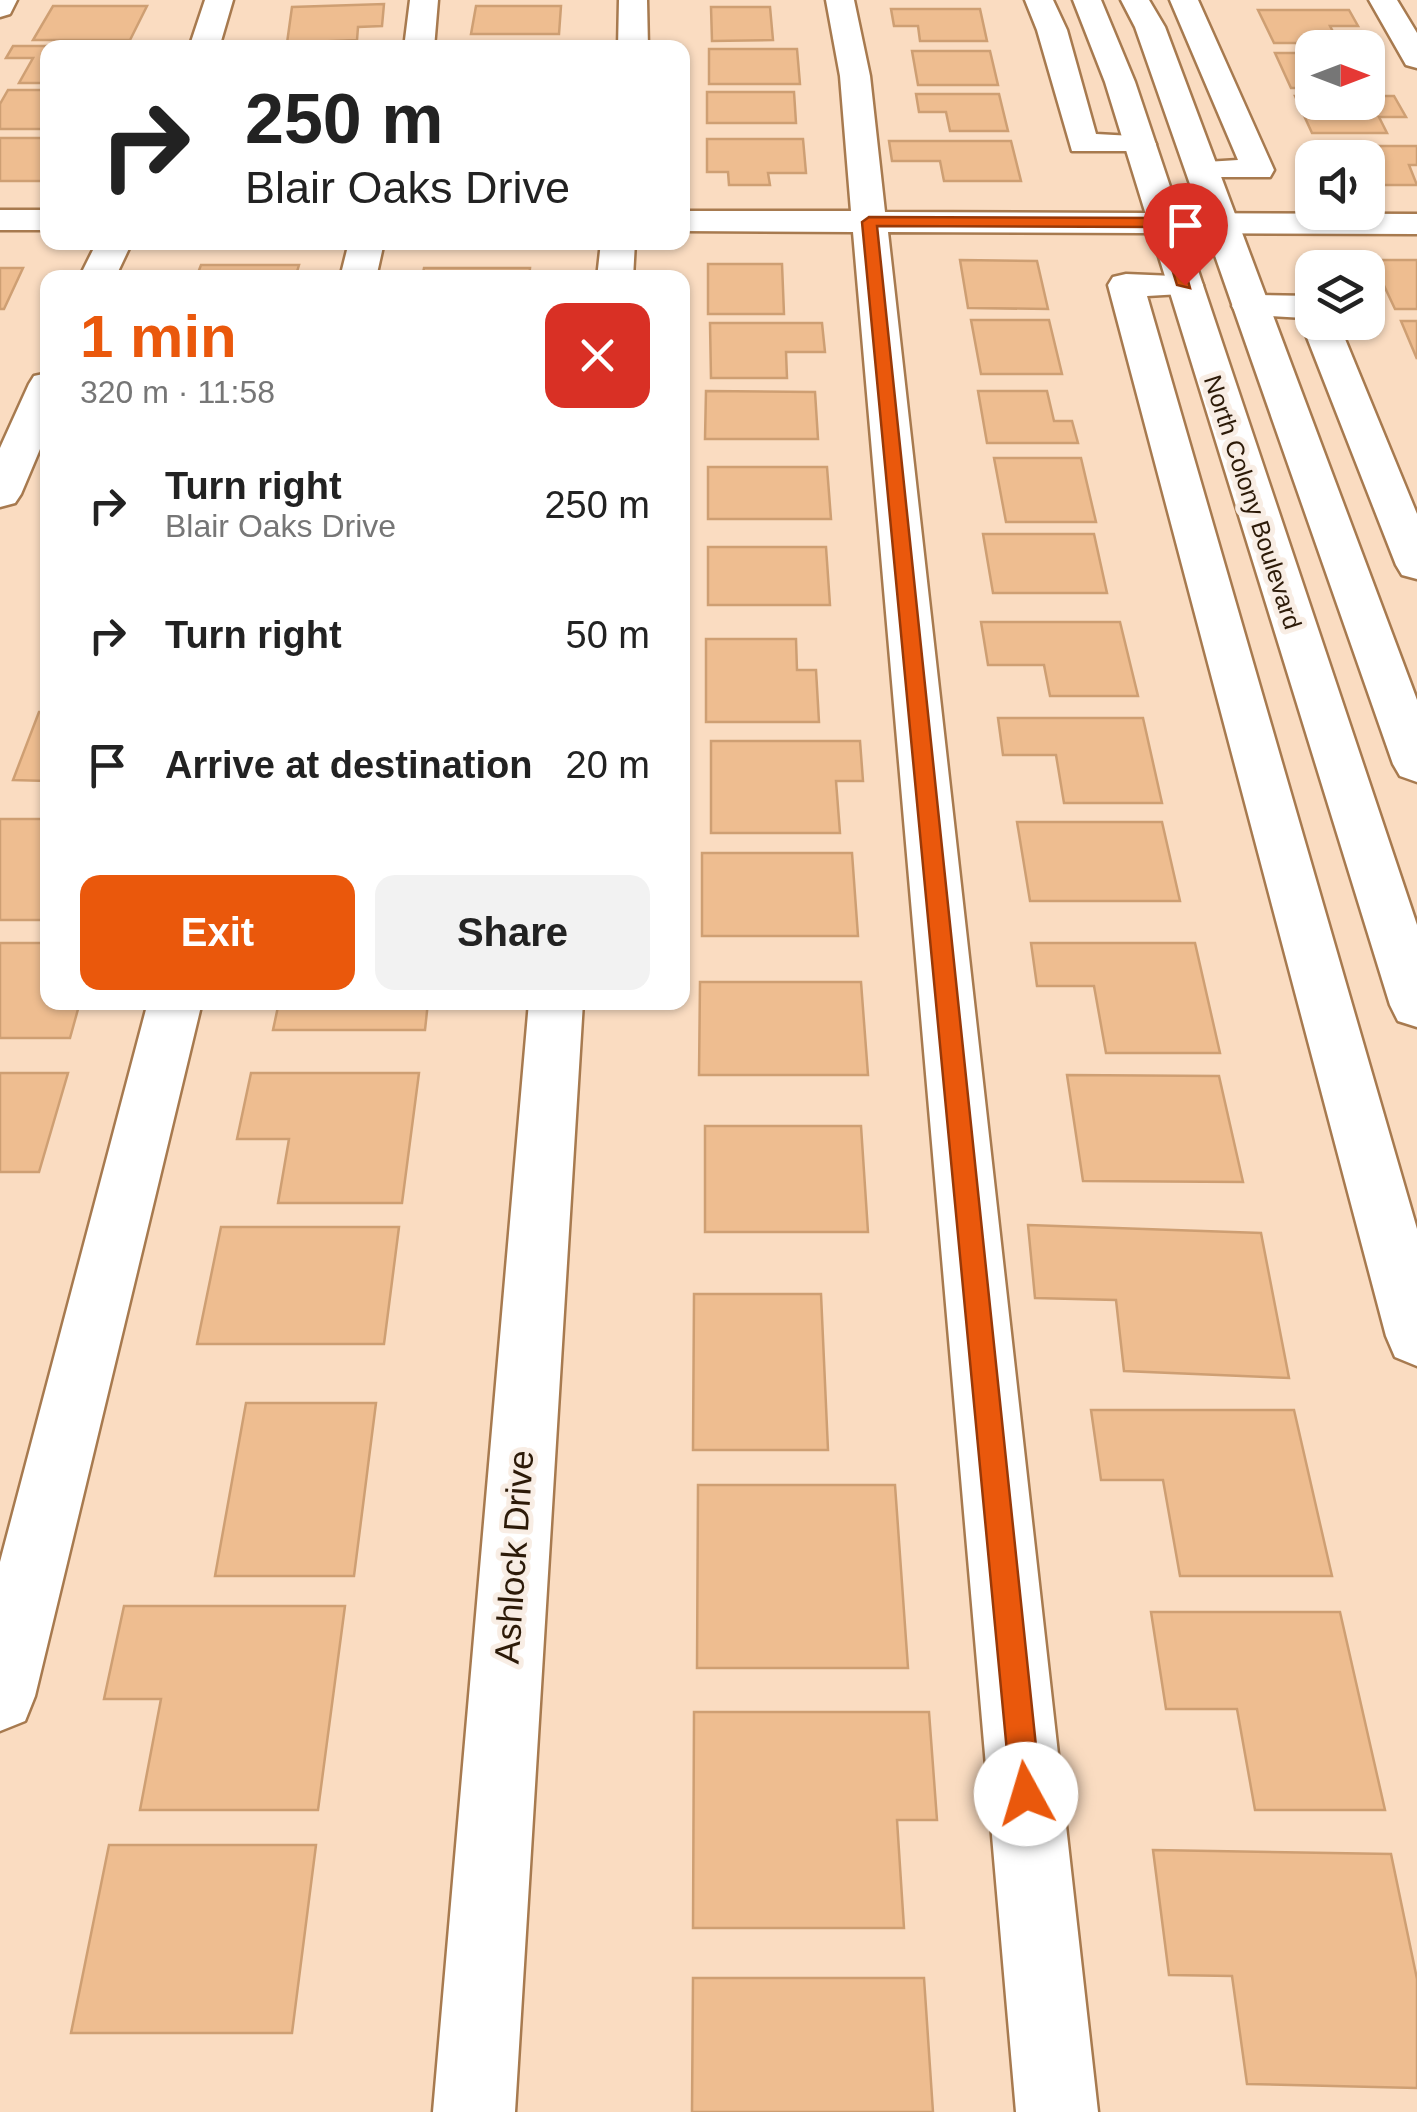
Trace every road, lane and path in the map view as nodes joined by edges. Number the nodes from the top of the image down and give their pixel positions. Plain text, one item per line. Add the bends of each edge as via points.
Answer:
1 (3, 0) edge
2 (219, 0) edge
3 (424, 0) edge
4 (633, 0) edge
5 (840, 0) edge
6 (1040, 0) edge
7 (1087, 0) edge
8 (1135, 0) edge
9 (1184, 0) edge
10 (1382, 0) edge
11 (0, 8) edge
12 (206, 40) edge
13 (420, 40) edge
14 (632, 40) edge
15 (1417, 59) edge
16 (1140, 144) junction
17 (1202, 170) junction
18 (0, 220) edge
19 (40, 220) edge
20 (690, 222) edge
21 (869, 222) junction
22 (1165, 222) junction
23 (1220, 223) junction
24 (1417, 224) edge
25 (1185, 285) junction
26 (1250, 306) junction
27 (1295, 307) edge
28 (1326, 340) edge
29 (40, 402) edge
30 (0, 494) edge
31 (1417, 565) edge
32 (1417, 764) edge
33 (1417, 1005) edge
34 (173, 1010) edge
35 (555, 1010) edge
36 (1417, 1336) edge
37 (0, 1696) edge
38 (474, 2112) edge
39 (1057, 2112) edge

1 - 11 street
2 - 12 street
3 - 13 street
4 - 14 street
5 - 21 street via 855,76
6 - 16 street via 1082,144
7 - 16 street, North Colony Boulevard
8 - 17 street, North Colony Boulevard
9 - 17 street via 1258,170
10 - 15 street
16 - 22 street, North Colony Boulevard
17 - 23 street, North Colony Boulevard
18 - 19 street
20 - 21 street
21 - 22 street
21 - 39 street
22 - 23 street
22 - 25 street, North Colony Boulevard
23 - 24 street
23 - 26 street, North Colony Boulevard
25 - 33 street, North Colony Boulevard
25 - 36 street via 1126,286
26 - 27 street
26 - 32 street, North Colony Boulevard
28 - 31 street
29 - 30 street
34 - 37 street
35 - 38 street, Ashlock Drive

